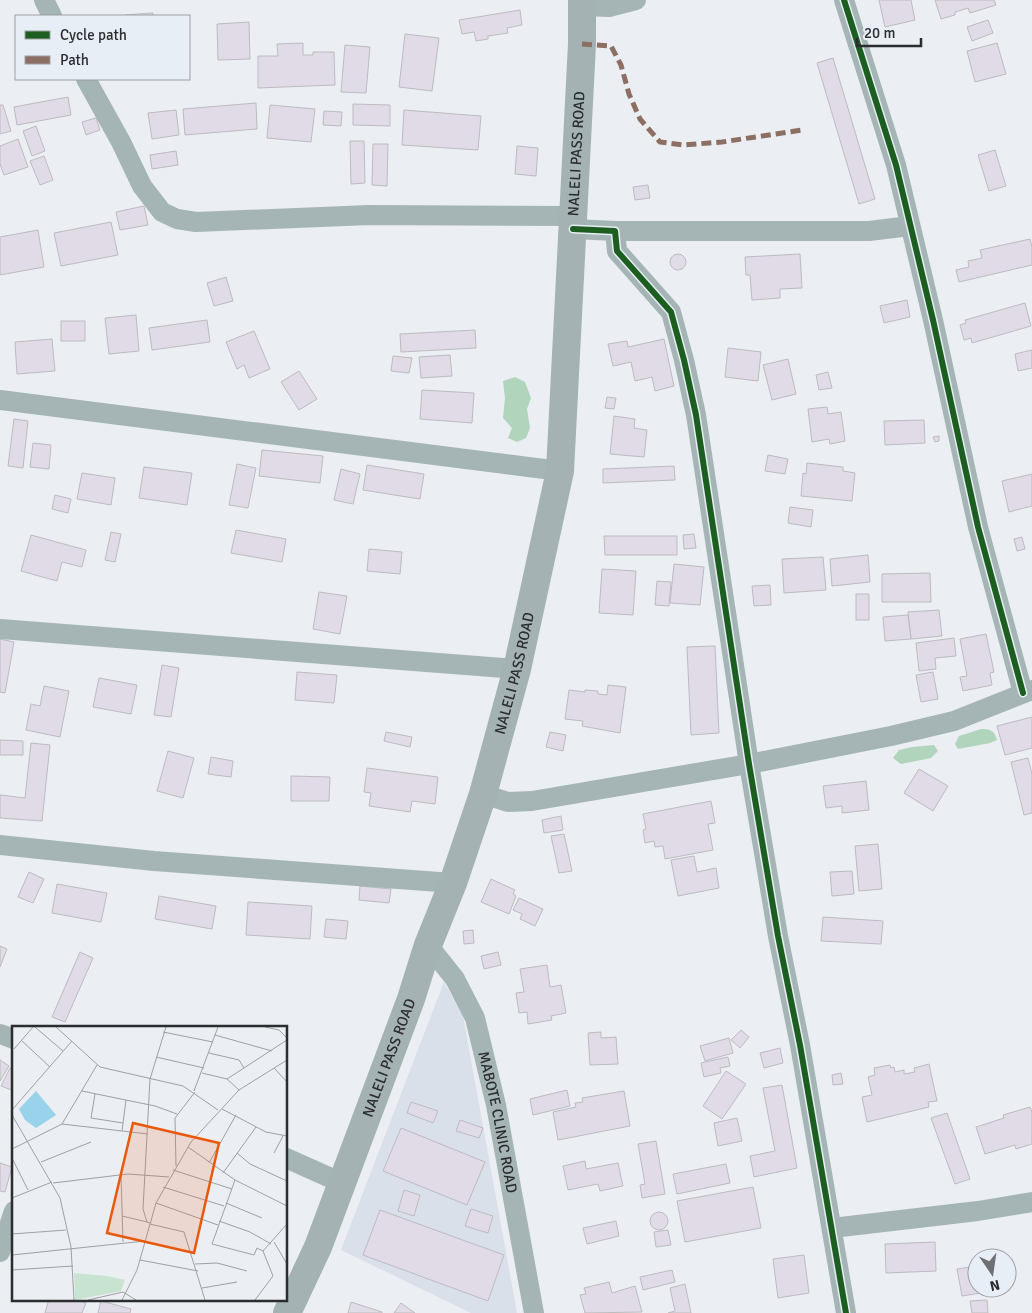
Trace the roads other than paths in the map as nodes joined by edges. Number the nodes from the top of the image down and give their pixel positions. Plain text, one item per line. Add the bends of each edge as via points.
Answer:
1 (44, 0) edge
2 (636, 0) edge
3 (844, 0) edge
4 (582, 3) edge
5 (52, 15) edge
6 (87, 80) edge
7 (574, 223) junction
8 (910, 226) junction
9 (615, 231) junction
10 (0, 400) edge
11 (560, 471) junction
12 (0, 629) edge
13 (517, 669) junction
14 (1027, 692) edge
15 (749, 764) junction
16 (483, 794) junction
17 (0, 845) edge
18 (452, 883) junction
19 (428, 945) junction
20 (0, 1034) edge
21 (12, 1038) edge
22 (288, 1159) edge
23 (342, 1183) junction
24 (1032, 1202) edge
25 (12, 1217) edge
26 (832, 1228) junction
27 (0, 1252) edge
28 (287, 1313) edge
29 (534, 1313) edge
30 (846, 1313) edge

1 - 5 street
2 - 4 street via 609,7
3 - 8 street via 896,165
4 - 7 main road, NALELI PASS ROAD
6 - 7 street via 142,186 162,212 177,219 196,222 369,216
7 - 9 street
7 - 11 main road, NALELI PASS ROAD
8 - 9 street via 869,230
8 - 14 street via 978,528
9 - 15 street via 617,251 670,312 684,360 696,415
10 - 11 street
11 - 13 main road, NALELI PASS ROAD
12 - 13 street
13 - 16 main road, NALELI PASS ROAD
14 - 15 street via 954,721
15 - 16 street via 532,801 508,802
15 - 26 street
16 - 18 main road, NALELI PASS ROAD
17 - 18 street via 154,861
18 - 19 main road, NALELI PASS ROAD
19 - 23 main road, NALELI PASS ROAD
19 - 29 street, MABOTE CLINIC ROAD via 455,979 475,1018 496,1105
20 - 21 street
22 - 23 street
23 - 28 main road, NALELI PASS ROAD
24 - 26 street
25 - 27 street
26 - 30 street

